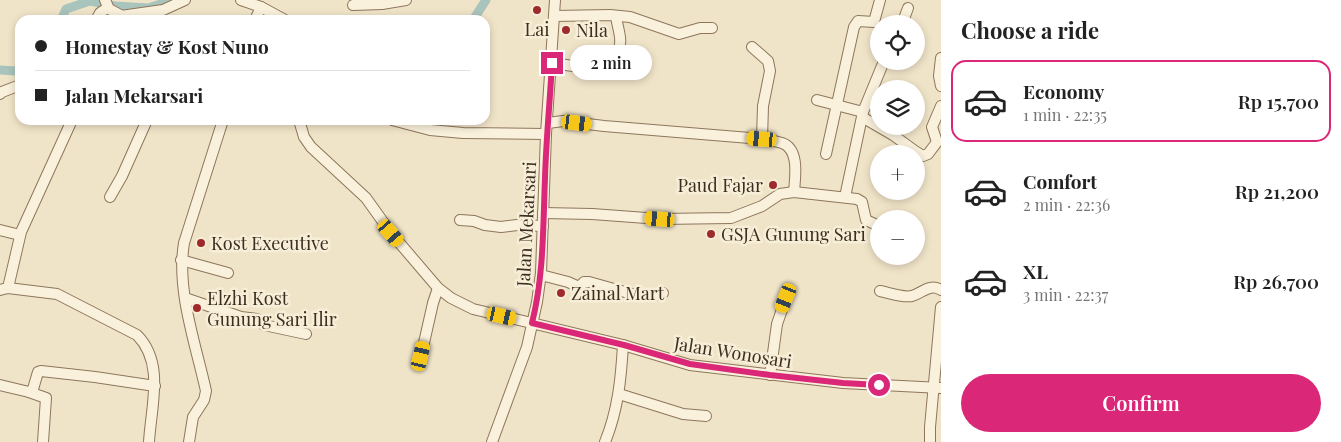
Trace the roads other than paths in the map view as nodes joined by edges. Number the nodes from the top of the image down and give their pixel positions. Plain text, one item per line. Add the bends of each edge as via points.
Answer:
1 (185, 0) edge
2 (240, 0) edge
3 (406, 0) edge
4 (555, 0) edge
5 (880, 0) edge
6 (106, 4) edge
7 (353, 5) dead end
8 (261, 7) junction
9 (908, 8) dead end
10 (99, 15) edge
11 (122, 15) edge
12 (144, 15) edge
13 (257, 15) edge
14 (276, 15) edge
15 (878, 15) edge
16 (905, 15) edge
17 (554, 16) junction
18 (616, 16) junction
19 (870, 22) edge
20 (712, 28) dead end
21 (752, 47) dead end
22 (941, 58) edge
23 (552, 63) junction
24 (880, 70) edge
25 (941, 84) edge
26 (15, 87) edge
27 (0, 94) edge
28 (817, 100) dead end
29 (838, 106) junction
30 (941, 106) edge
31 (863, 115) junction
32 (548, 123) junction
33 (70, 125) edge
34 (145, 125) edge
35 (221, 125) edge
36 (300, 125) edge
37 (411, 125) edge
38 (546, 134) junction
39 (762, 139) junction
40 (826, 154) dead end
41 (794, 192) junction
42 (110, 197) dead end
43 (845, 197) junction
44 (543, 213) junction
45 (460, 220) dead end
46 (870, 222) edge
47 (543, 226) junction
48 (0, 230) edge
49 (20, 235) junction
50 (181, 260) junction
51 (228, 273) dead end
52 (541, 275) junction
53 (438, 288) junction
54 (4, 289) edge
55 (941, 290) edge
56 (880, 291) dead end
57 (663, 293) dead end
58 (185, 298) junction
59 (786, 298) dead end
60 (941, 308) edge
61 (532, 323) junction
62 (306, 334) dead end
63 (624, 345) junction
64 (421, 356) dead end
65 (770, 375) junction
66 (0, 385) edge
67 (155, 386) junction
68 (937, 388) edge
69 (29, 392) junction
70 (619, 394) junction
71 (706, 416) dead end
72 (43, 442) edge
73 (149, 442) edge
74 (189, 442) edge
75 (492, 442) edge
76 (605, 442) edge
77 (930, 442) edge

1 - 12 street
2 - 8 street
3 - 7 street
4 - 17 street, Jalan Mekarsari
5 - 15 street
6 - 10 street
6 - 11 street
8 - 13 street
8 - 14 street
9 - 16 street
17 - 18 street
17 - 23 street, Jalan Mekarsari
18 - 20 street via 630,17 676,34
18 - 23 street via 621,34 620,49 615,58 607,59 601,70
19 - 29 street via 858,20 854,27
21 - 39 street via 768,61 770,71 763,106
22 - 25 street
23 - 32 street, Jalan Mekarsari
24 - 31 street
26 - 27 street
28 - 29 street
29 - 31 street
29 - 40 street
30 - 31 street via 932,127 937,142 928,154 921,155
31 - 43 street
32 - 38 street, Jalan Mekarsari
32 - 39 street via 563,121
33 - 49 street
34 - 42 street
35 - 50 street
36 - 53 street, Jalan Wonosari via 311,147 366,198
37 - 38 street via 463,133
38 - 44 street, Jalan Mekarsari
39 - 41 street via 783,143 789,148 795,160
41 - 43 street
41 - 44 street via 780,194 762,206 731,218 660,219
43 - 46 street via 862,202 866,220
44 - 47 street, Jalan Mekarsari
45 - 47 street via 484,226
47 - 52 street, Jalan Mekarsari
48 - 49 street
49 - 54 street
50 - 51 street
50 - 58 street
52 - 57 street via 579,287 589,282 632,294 654,296
52 - 61 street, Jalan Mekarsari
53 - 61 street, Jalan Wonosari via 473,309
53 - 64 street
54 - 67 street via 57,294 137,335 152,356
55 - 56 street via 928,288 908,296
58 - 62 street via 257,319 264,325
58 - 74 street via 206,391 193,417
59 - 65 street via 777,324
60 - 68 street
61 - 63 street, Jalan Wonosari
61 - 75 street, Jalan Mekarsari via 527,347
63 - 65 street, Jalan Wonosari via 690,364
63 - 70 street
65 - 68 street, Jalan Wonosari
66 - 69 street
67 - 69 street via 41,371
67 - 73 street
68 - 77 street
69 - 72 street via 46,398
70 - 71 street via 683,414
70 - 76 street

